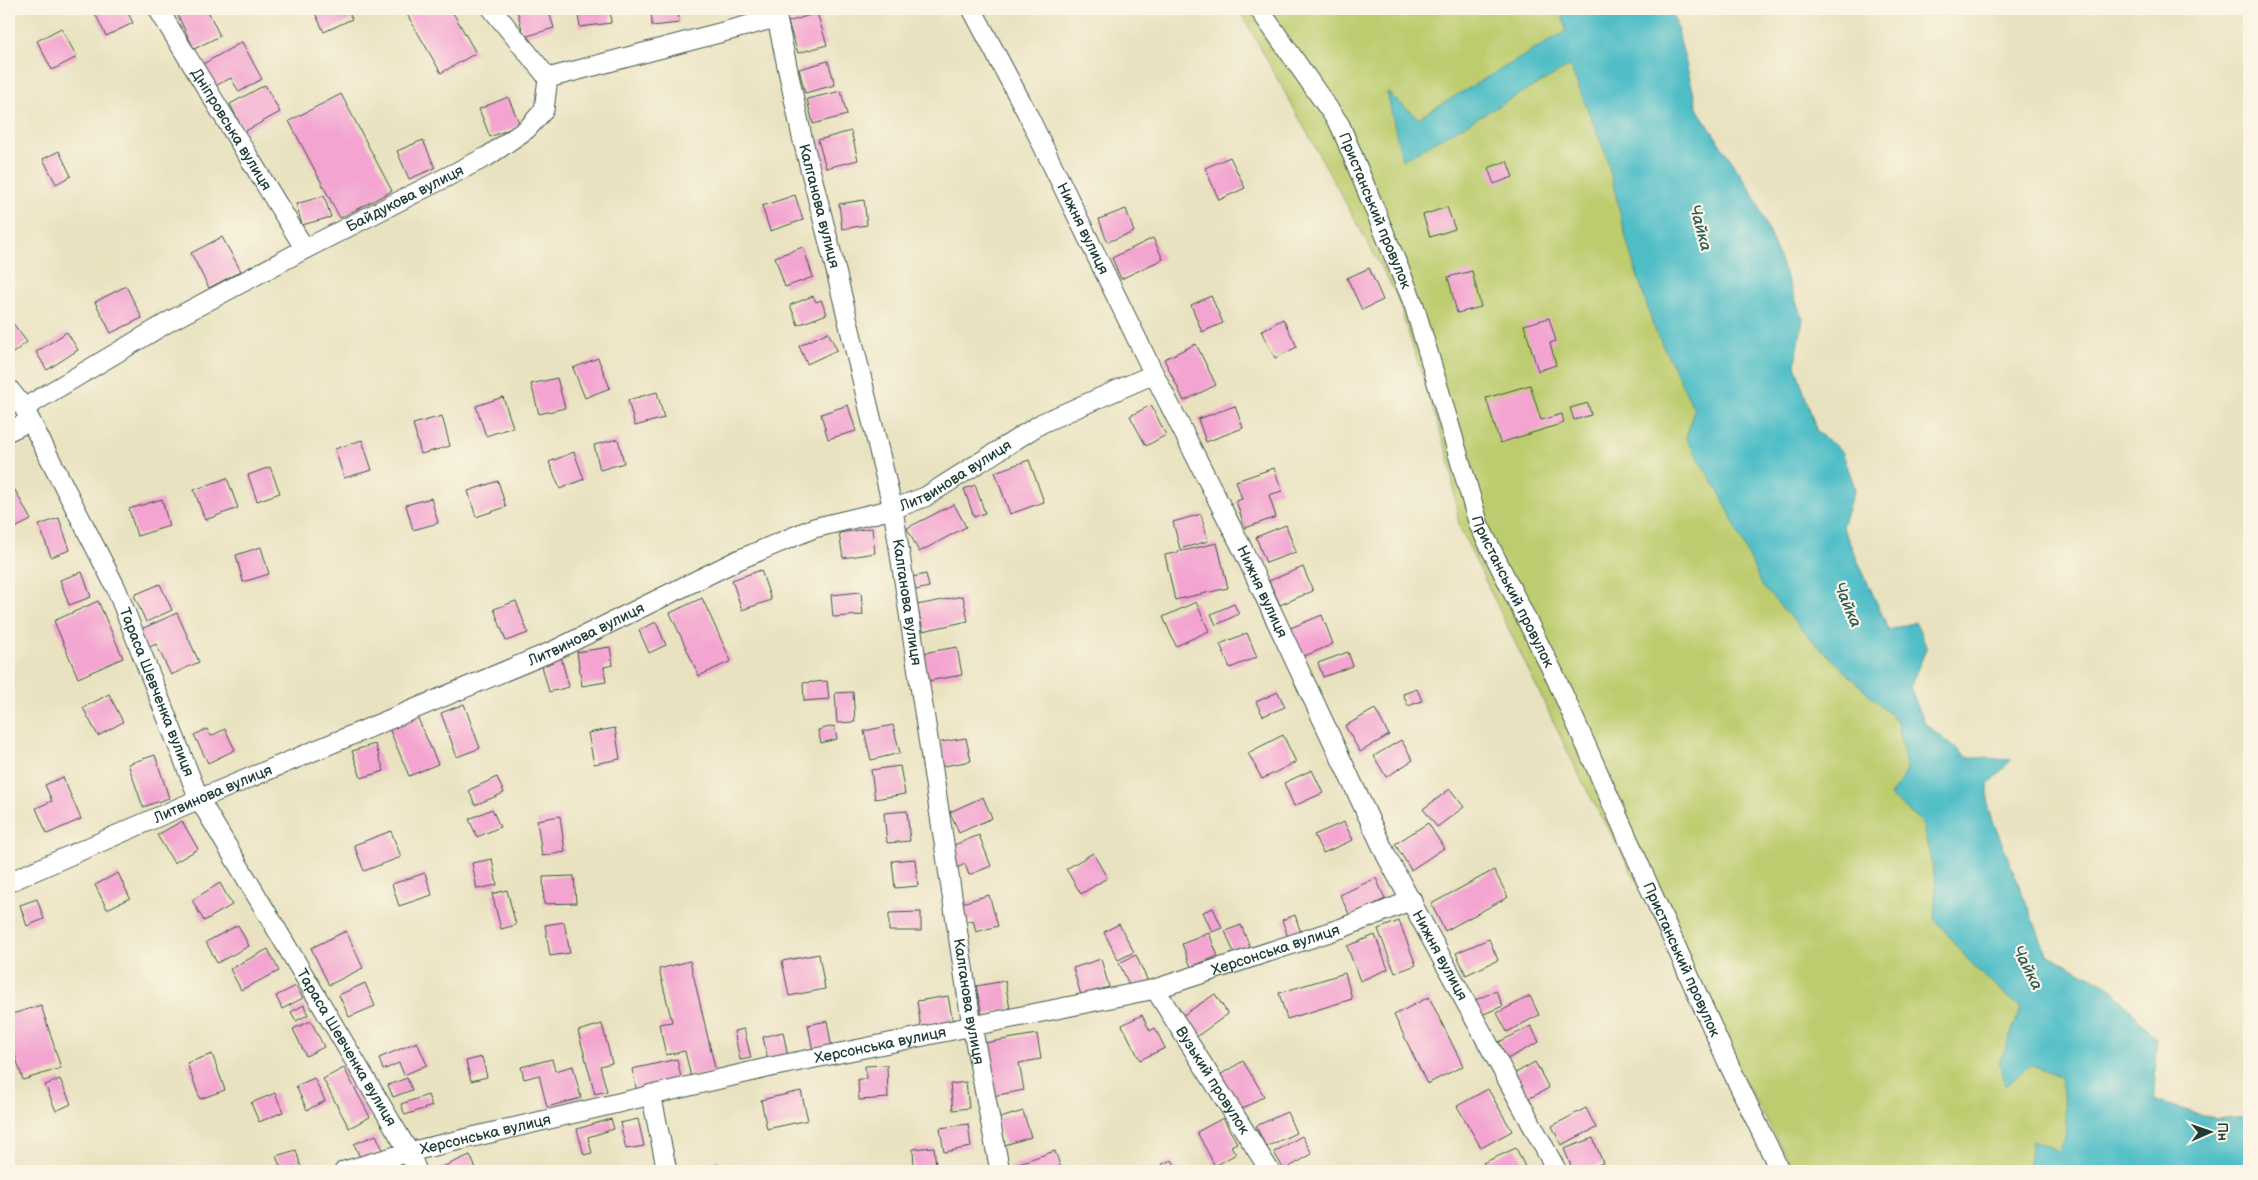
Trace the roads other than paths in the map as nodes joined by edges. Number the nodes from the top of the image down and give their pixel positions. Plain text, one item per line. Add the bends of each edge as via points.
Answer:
1 (158, 9) edge
2 (492, 9) edge
3 (972, 9) edge
4 (1259, 9) edge
5 (776, 14) edge
6 (548, 78) junction
7 (305, 249) junction
8 (1154, 374) junction
9 (9, 389) edge
10 (27, 414) junction
11 (9, 431) edge
12 (893, 509) junction
13 (200, 799) junction
14 (9, 882) edge
15 (1412, 900) junction
16 (1155, 989) junction
17 (972, 1026) junction
18 (651, 1094) junction
19 (409, 1152) junction
20 (344, 1171) edge
21 (417, 1171) edge
22 (667, 1171) edge
23 (1000, 1171) edge
24 (1270, 1171) edge
25 (1557, 1171) edge
26 (1780, 1171) edge

1 - 7 street, Дніпровська вулиця
2 - 6 street
3 - 8 street, Нижня вулиця via 1026,111
4 - 26 street, Пристанський провулок via 1340,126 1414,305 1479,525 1556,676 1729,1065
5 - 6 street
5 - 12 street, Калганова вулиця via 802,137
6 - 7 street, Байдукова вулиця via 544,110 527,129 488,156
7 - 10 street, Байдукова вулиця via 170,321
8 - 12 street, Литвинова вулиця via 1042,423 925,497
8 - 15 street, Нижня вулиця via 1246,556 1387,857
9 - 10 street, Тараса Шевченка вулиця
10 - 11 street, Байдукова вулиця
10 - 13 street, Тараса Шевченка вулиця via 116,588
12 - 13 street, Литвинова вулиця via 806,531 738,560 553,652
12 - 17 street, Калганова вулиця
13 - 14 street, Литвинова вулиця
13 - 19 street, Тараса Шевченка вулиця
15 - 16 street, Херсонська вулиця via 1342,928
15 - 25 street, Нижня вулиця
16 - 17 street, Херсонська вулиця
16 - 24 street, Вузький провулок
17 - 18 street, Херсонська вулиця
17 - 23 street, Калганова вулиця
18 - 19 street, Херсонська вулиця
18 - 22 street
19 - 20 street, Херсонська вулиця
19 - 21 street, Тараса Шевченка вулиця

